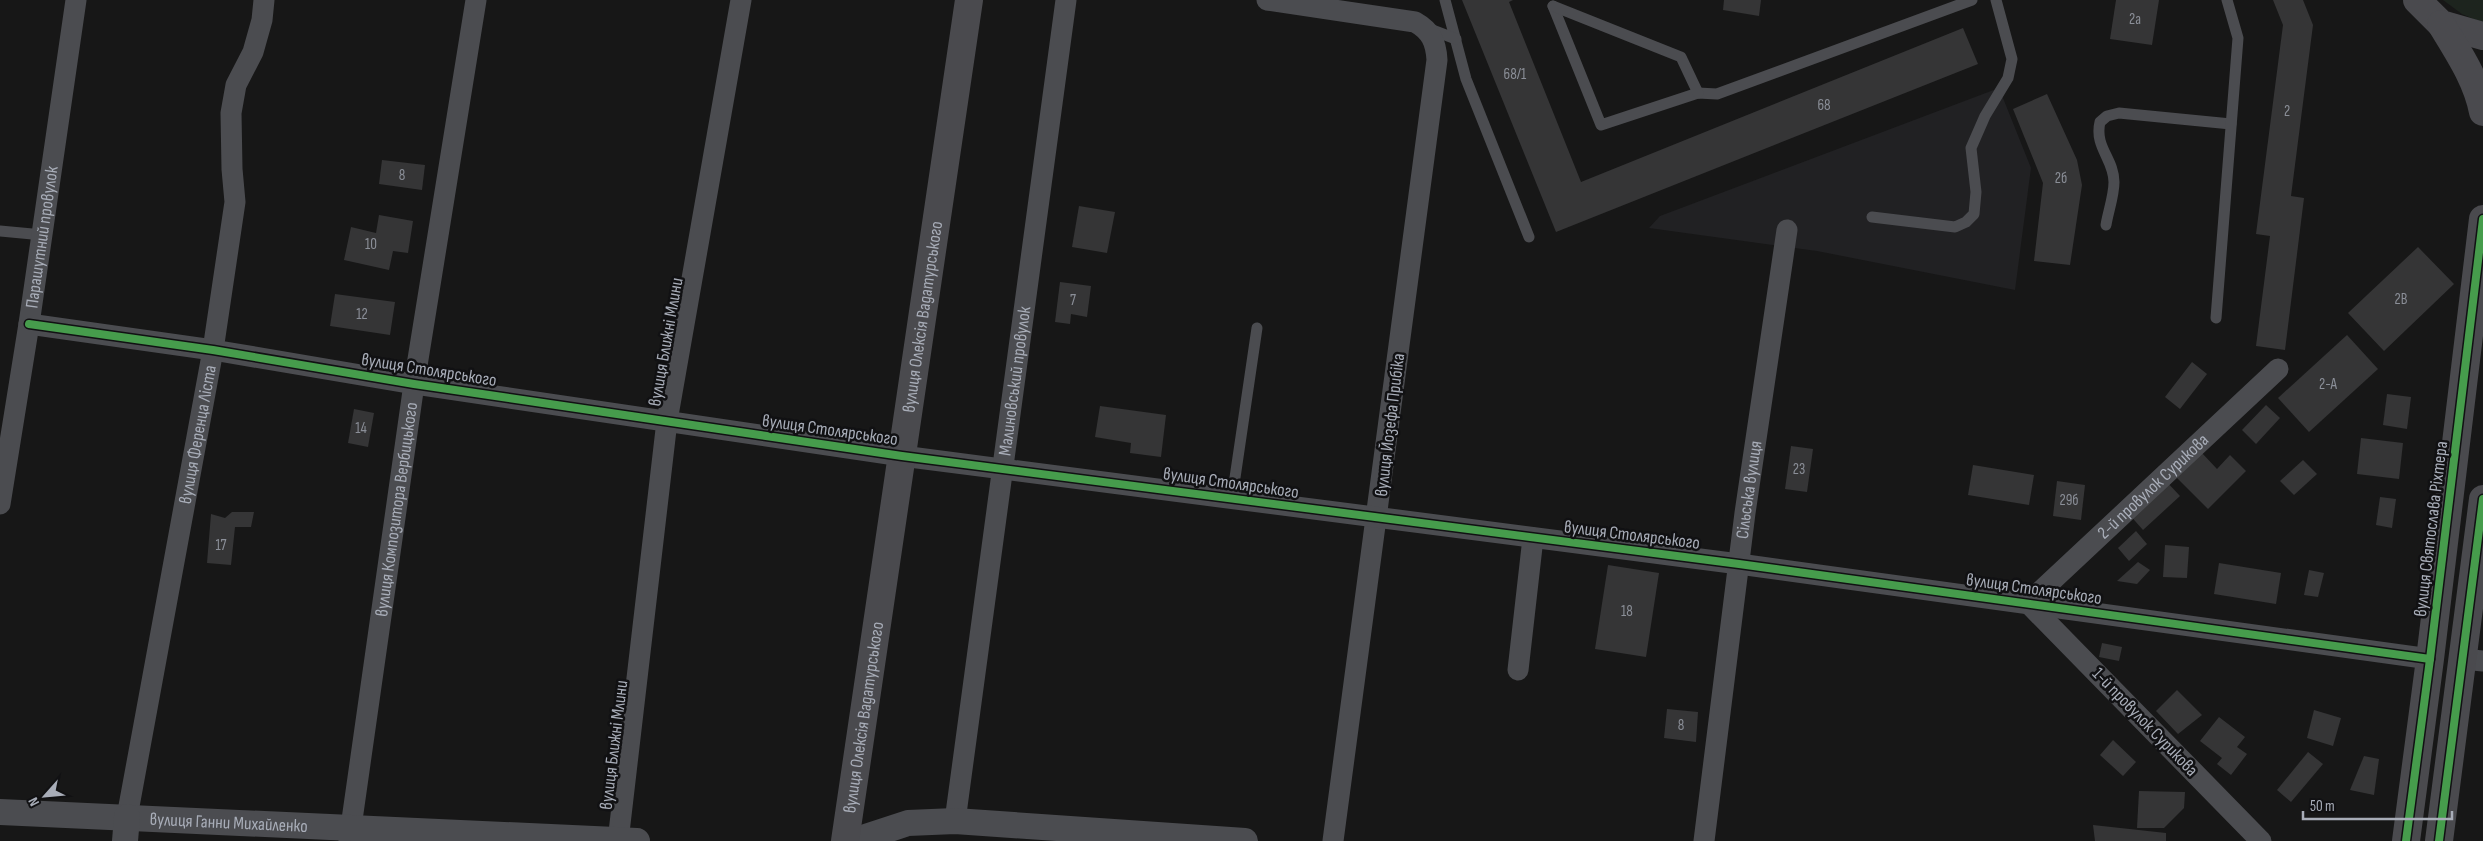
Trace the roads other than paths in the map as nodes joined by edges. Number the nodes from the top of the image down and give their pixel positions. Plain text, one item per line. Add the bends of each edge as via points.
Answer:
1 (76, 0) edge
2 (264, 0) edge
3 (476, 0) edge
4 (741, 0) edge
5 (969, 0) edge
6 (1066, 0) edge
7 (1266, 0) edge
8 (1445, 0) edge
9 (1568, 0) edge
10 (1972, 0) edge
11 (1996, 0) edge
12 (2227, 0) edge
13 (2417, 0) edge
14 (1553, 6) junction
15 (2441, 24) junction
16 (1429, 33) junction
17 (2483, 36) edge
18 (1456, 39) junction
19 (1698, 93) junction
20 (2483, 112) edge
21 (2231, 124) junction
22 (1872, 217) dead end
23 (2483, 219) edge
24 (2106, 226) dead end
25 (1787, 230) dead end
26 (0, 231) edge
27 (42, 235) junction
28 (1529, 237) dead end
29 (2216, 318) dead end
30 (29, 324) junction
31 (1257, 328) dead end
32 (213, 350) junction
33 (2278, 369) dead end
34 (414, 384) junction
35 (667, 421) junction
36 (902, 456) junction
37 (1002, 467) junction
38 (1232, 498) junction
39 (2483, 499) edge
40 (0, 504) edge
41 (1378, 518) junction
42 (1532, 538) junction
43 (1739, 564) junction
44 (2028, 603) junction
45 (2430, 659) junction
46 (2473, 660) edge
47 (1518, 670) dead end
48 (0, 812) edge
49 (955, 821) junction
50 (126, 829) edge
51 (350, 834) edge
52 (625, 841) edge
53 (846, 841) edge
54 (853, 841) edge
55 (1245, 841) edge
56 (1333, 841) edge
57 (1704, 841) edge
58 (2261, 841) edge
59 (2406, 841) edge
60 (2439, 841) edge

1 - 27 street, Парашутний провулок
2 - 32 street, вулиця Ференца Ліста via 253,52 236,85 231,113 235,202
3 - 34 street, вулиця Композитора Вербицького
4 - 35 street, вулиця Ближні Млини
5 - 36 main road, вулиця Олексія Вадатурського
6 - 37 street, Малиновський провулок
7 - 16 street via 1415,22
8 - 18 lane
9 - 14 lane
10 - 19 lane via 1717,94
11 - 22 lane via 2012,59 2008,78 1984,116 1970,148 1976,192 1974,214 1955,226
12 - 21 lane via 2238,38
13 - 15 main road
14 - 19 lane via 1681,57
14 - 19 lane via 1602,125
15 - 17 main road
15 - 20 main road via 2464,63 2480,97
16 - 18 lane
16 - 41 street, вулиця Йозефа Прибіка via 1437,60
18 - 28 lane via 1466,79
21 - 24 lane via 2119,113 2107,116 2100,122 2097,133 2114,182
21 - 29 lane
23 - 45 main road, вулиця Святослава Ріхтера
25 - 43 street, Сільська вулиця
26 - 27 lane
27 - 30 street, Парашутний провулок
30 - 32 street, вулиця Столярського
30 - 40 street, Парашутний провулок
31 - 38 lane
32 - 34 street, вулиця Столярського
32 - 50 street, вулиця Ференца Ліста
33 - 44 street, 2-й провулок Сурикова
34 - 35 street, вулиця Столярського
34 - 51 street, вулиця Композитора Вербицького
35 - 36 street, вулиця Столярського
35 - 52 street, вулиця Ближні Млини
36 - 37 street, вулиця Столярського
36 - 53 main road, вулиця Олексія Вадатурського
37 - 38 street, вулиця Столярського
37 - 49 street, Малиновський провулок
38 - 41 street, вулиця Столярського
39 - 46 main road
41 - 42 street, вулиця Столярського
41 - 56 street, вулиця Йозефа Прибіка
42 - 43 street, вулиця Столярського
42 - 47 street
43 - 44 street, вулиця Столярського
43 - 57 street, Сільська вулиця
44 - 45 street, вулиця Столярського
44 - 58 street, 1-й провулок Сурикова
45 - 59 main road, вулиця Святослава Ріхтера
46 - 60 main road
48 - 50 street, вулиця Ганни Михайленко
49 - 54 street via 908,823
49 - 55 street
50 - 51 street, вулиця Ганни Михайленко
51 - 52 street, вулиця Ганни Михайленко

